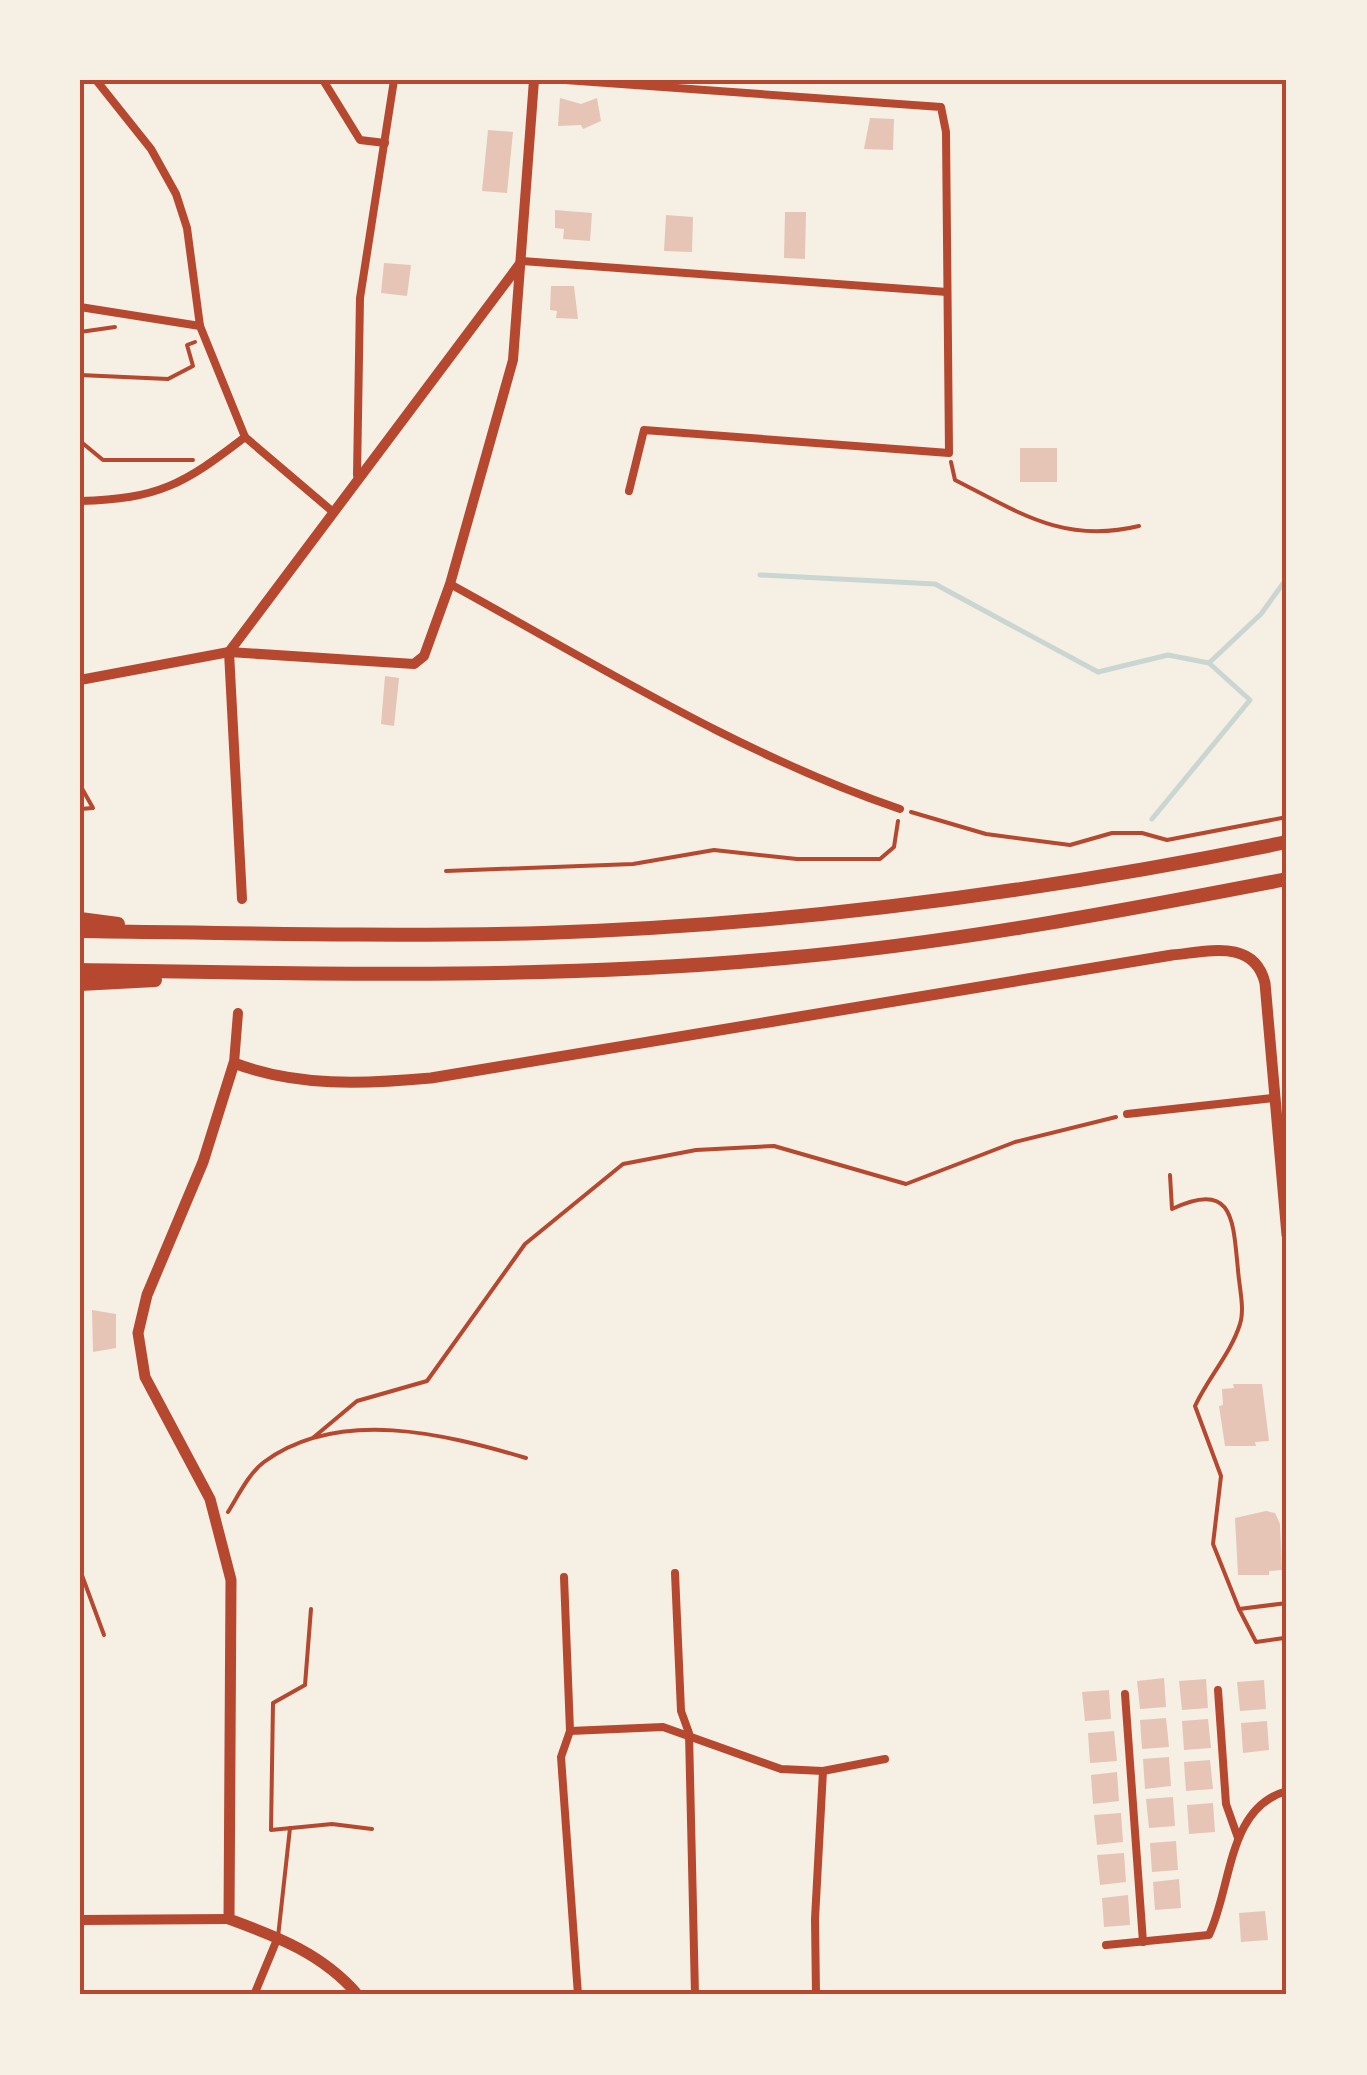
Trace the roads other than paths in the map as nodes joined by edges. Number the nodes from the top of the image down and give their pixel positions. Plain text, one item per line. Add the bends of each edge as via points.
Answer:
1 (96, 80) edge
2 (323, 80) edge
3 (394, 80) edge
4 (534, 80) edge
5 (565, 80) edge
6 (385, 143) junction
7 (522, 260) junction
8 (947, 292) junction
9 (80, 306) edge
10 (200, 326) junction
11 (245, 437) junction
12 (357, 476) junction
13 (628, 491) dead end
14 (80, 501) edge
15 (332, 511) junction
16 (450, 584) junction
17 (229, 652) junction
18 (80, 680) edge
19 (80, 785) edge
20 (80, 809) edge
21 (900, 809) road end
22 (1287, 842) edge
23 (1287, 878) edge
24 (242, 899) dead end
25 (80, 920) edge
26 (80, 932) edge
27 (183, 933) junction
28 (80, 970) edge
29 (260, 973) junction
30 (80, 984) edge
31 (238, 1013) dead end
32 (234, 1063) junction
33 (1287, 1097) edge
34 (1273, 1098) junction
35 (1127, 1114) road end
36 (1170, 1176) dead end
37 (1287, 1235) edge
38 (675, 1573) dead end
39 (564, 1577) dead end
40 (1287, 1602) edge
41 (311, 1609) dead end
42 (1240, 1609) junction
43 (1284, 1638) dead end
44 (1218, 1690) dead end
45 (1125, 1694) dead end
46 (570, 1732) junction
47 (688, 1733) junction
48 (884, 1759) dead end
49 (823, 1771) junction
50 (1287, 1791) edge
51 (290, 1828) junction
52 (372, 1829) dead end
53 (1238, 1840) junction
54 (230, 1919) junction
55 (80, 1920) edge
56 (278, 1937) junction
57 (1143, 1942) junction
58 (1106, 1945) dead end
59 (254, 1995) edge
60 (358, 1995) edge
61 (578, 1995) edge
62 (695, 1995) edge
63 (816, 1995) edge

1 - 10 street via 152,149 176,194
2 - 6 street via 360,140
3 - 6 street
4 - 7 street
5 - 8 street via 941,107
6 - 12 street via 360,298
7 - 8 street
7 - 12 street
7 - 16 street via 513,360
8 - 13 street via 949,453 644,430
9 - 10 street
10 - 11 street
11 - 14 street via 173,488
11 - 15 street
12 - 15 street
15 - 17 street
16 - 17 street via 424,656 414,664
16 - 21 street via 724,734
17 - 18 street
17 - 24 street
19 - 20 lane via 92,808
22 - 27 highway via 1063,884 748,921 542,933
23 - 29 highway via 1076,920 786,958 588,971
25 - 27 highway
26 - 27 highway
28 - 29 highway
29 - 30 highway
31 - 32 street
32 - 34 main road via 324,1081 431,1078 1220,950 1246,954 1263,975
32 - 54 main road via 138,1333 145,1377 220,1524 233,1610
33 - 34 main road
34 - 35 street
34 - 37 main road
36 - 42 lane via 1172,1209 1212,1199 1224,1204 1234,1225 1242,1320 1195,1406 1221,1476 1213,1544
38 - 47 street via 681,1712
39 - 46 street
40 - 42 lane
41 - 51 lane via 305,1684 273,1704 268,1820 271,1830
42 - 43 lane via 1256,1642
44 - 53 street via 1226,1804
45 - 57 street
46 - 47 street via 663,1726
46 - 61 street via 561,1757
47 - 49 street via 758,1764
47 - 62 street
48 - 49 street
49 - 63 street
50 - 53 street via 1269,1796 1248,1817
51 - 52 lane
51 - 56 lane
53 - 57 street via 1208,1935
54 - 55 street
54 - 56 main road
56 - 59 street
56 - 60 main road via 314,1956
57 - 58 street

